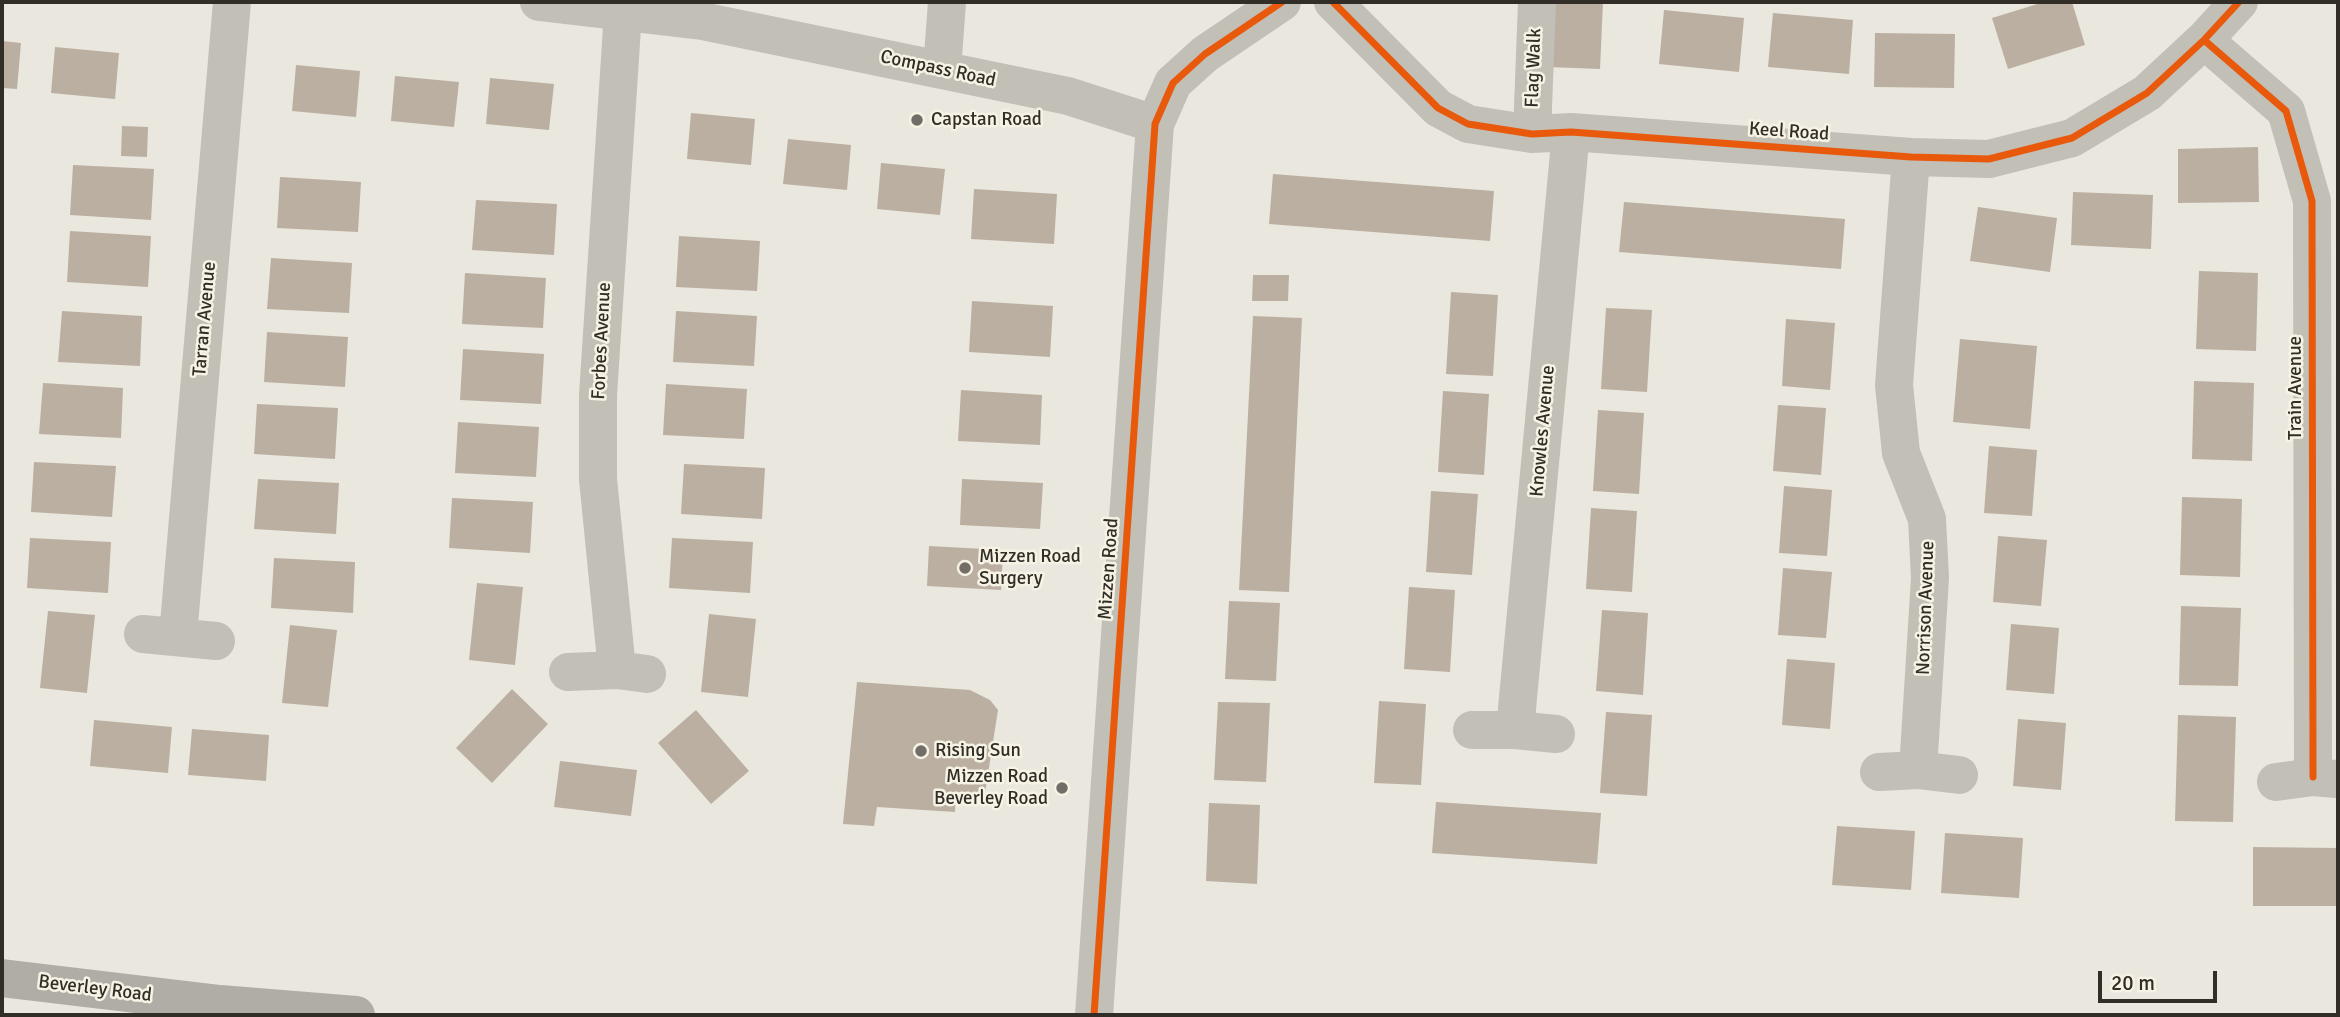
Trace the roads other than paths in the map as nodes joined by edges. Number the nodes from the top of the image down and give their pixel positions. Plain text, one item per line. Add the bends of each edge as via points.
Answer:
1 (232, 2) edge
2 (947, 2) edge
3 (1282, 2) edge
4 (1333, 2) edge
5 (1537, 2) edge
6 (2239, 2) edge
7 (556, 3) edge
8 (623, 12) junction
9 (2204, 40) junction
10 (942, 70) junction
11 (1155, 124) junction
12 (1571, 132) junction
13 (1532, 134) junction
14 (1911, 157) junction
15 (216, 641) dead end
16 (568, 672) dead end
17 (1472, 730) dead end
18 (1515, 730) junction
19 (1556, 734) dead end
20 (1918, 770) junction
21 (1879, 772) dead end
22 (1959, 775) dead end
23 (2309, 779) edge
24 (2, 978) edge
25 (356, 1015) edge
26 (1094, 1015) edge

1 - 15 street, Tarran Avenue via 160,635
2 - 10 street
3 - 11 street via 1205,54 1173,83
4 - 13 street, Keel Road via 1438,108 1468,124
5 - 13 street, Flag Walk
6 - 9 street, Keel Road
7 - 8 street, Compass Road
8 - 10 street, Compass Road via 702,22
8 - 16 street, Forbes Avenue via 598,395 598,479 632,672
9 - 14 street, Keel Road via 2147,93 2072,138 1989,159
9 - 23 street, Train Avenue via 2286,111 2312,201
10 - 11 street, Compass Road via 1068,96
11 - 26 street, Mizzen Road
12 - 13 street, Keel Road
12 - 14 street, Keel Road
12 - 18 street, Knowles Avenue
14 - 20 street, Norrison Avenue via 1894,385 1901,453 1927,519 1930,578
17 - 18 street
18 - 19 street
20 - 21 street
20 - 22 street
24 - 25 main road, Beverley Road

